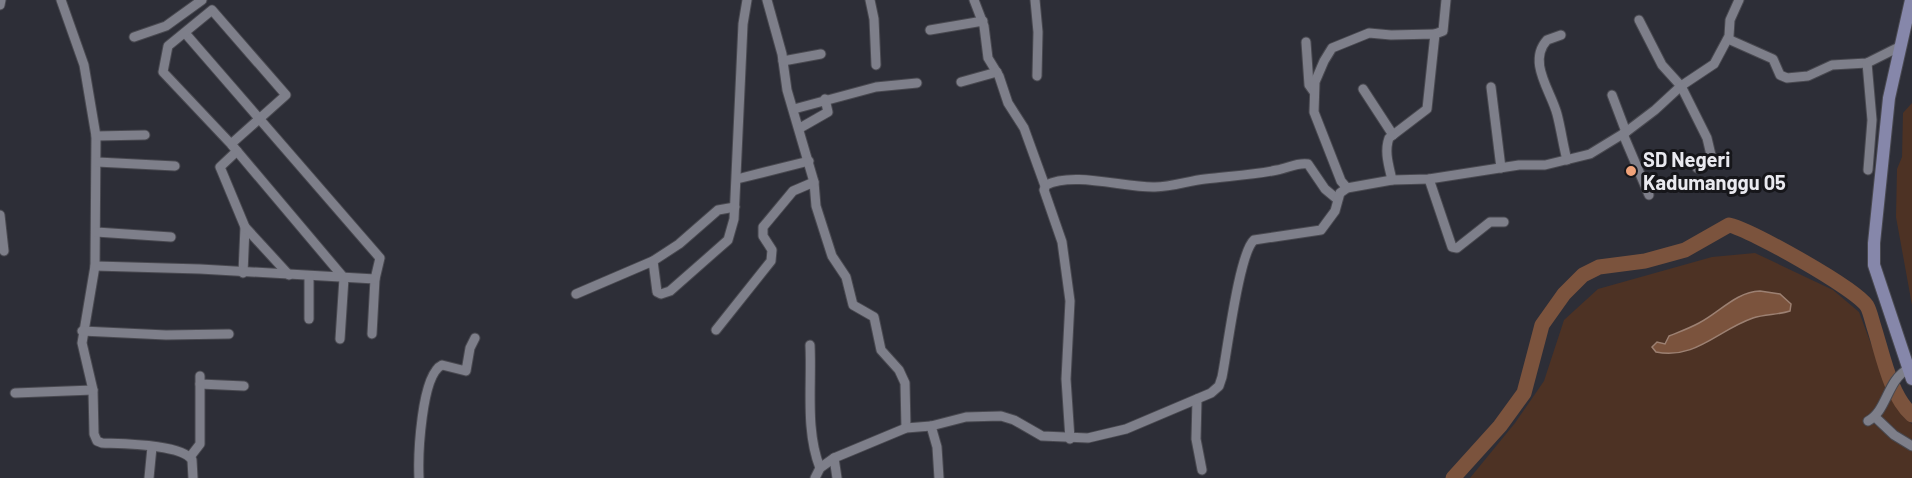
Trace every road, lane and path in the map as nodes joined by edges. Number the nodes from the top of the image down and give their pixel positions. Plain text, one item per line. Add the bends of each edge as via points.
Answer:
1 (1, 0) edge
2 (61, 0) edge
3 (202, 0) edge
4 (747, 0) edge
5 (767, 0) edge
6 (870, 0) edge
7 (974, 0) edge
8 (1035, 0) edge
9 (1446, 0) edge
10 (1739, 0) edge
11 (1911, 0) edge
12 (0, 5) edge
13 (1639, 20) dead end
14 (983, 21) junction
15 (930, 30) dead end
16 (184, 33) junction
17 (1435, 34) junction
18 (1561, 35) dead end
19 (134, 37) dead end
20 (1728, 39) junction
21 (1306, 42) dead end
22 (1901, 46) junction
23 (821, 54) dead end
24 (783, 61) junction
25 (1868, 63) junction
26 (876, 65) dead end
27 (997, 72) junction
28 (1037, 76) dead end
29 (961, 82) dead end
30 (917, 83) dead end
31 (1681, 86) junction
32 (1491, 87) dead end
33 (1364, 89) dead end
34 (1314, 92) junction
35 (1612, 95) dead end
36 (825, 99) junction
37 (794, 109) junction
38 (259, 119) junction
39 (800, 128) junction
40 (1625, 133) junction
41 (145, 135) dead end
42 (1393, 135) junction
43 (96, 136) junction
44 (234, 147) junction
45 (1567, 160) junction
46 (809, 161) junction
47 (97, 162) junction
48 (175, 166) dead end
49 (1501, 168) junction
50 (1696, 168) dead end
51 (1868, 170) dead end
52 (737, 179) junction
53 (1429, 179) junction
54 (1392, 180) junction
55 (814, 182) junction
56 (1045, 186) junction
57 (1347, 188) junction
58 (1649, 195) dead end
59 (1337, 199) junction
60 (735, 207) junction
61 (0, 215) edge
62 (1504, 222) dead end
63 (245, 227) junction
64 (96, 232) junction
65 (171, 237) dead end
66 (4, 251) dead end
67 (653, 261) junction
68 (95, 266) junction
69 (243, 273) junction
70 (289, 275) junction
71 (309, 276) junction
72 (344, 278) junction
73 (375, 279) junction
74 (576, 294) dead end
75 (309, 320) dead end
76 (716, 330) dead end
77 (82, 331) junction
78 (229, 334) dead end
79 (372, 334) dead end
80 (475, 338) dead end
81 (340, 339) dead end
82 (810, 345) dead end
83 (1906, 374) edge
84 (244, 386) dead end
85 (93, 390) junction
86 (15, 393) dead end
87 (1197, 399) junction
88 (931, 426) junction
89 (906, 428) junction
90 (1070, 439) junction
91 (1912, 446) edge
92 (152, 447) junction
93 (190, 457) junction
94 (834, 458) junction
95 (820, 468) junction
96 (1202, 470) dead end
97 (148, 478) edge
98 (193, 478) edge
99 (419, 478) edge
100 (815, 478) edge
101 (837, 478) edge
102 (939, 478) edge

1 - 12 street
2 - 43 street via 84,65
3 - 19 street via 166,26
4 - 52 street
5 - 24 street
6 - 26 street
7 - 14 street
8 - 28 street
9 - 17 street via 1443,31
10 - 20 street via 1730,20
11 - 22 street
13 - 31 street via 1662,64
14 - 15 street
14 - 27 street via 988,58
16 - 38 street
16 - 38 street via 212,10 286,94
16 - 44 street via 168,46 162,72
17 - 34 street via 1369,33 1354,37 1332,48 1318,71
17 - 42 street via 1427,109
18 - 45 street via 1547,40 1539,55
20 - 25 street via 1773,59 1780,75 1787,78 1808,76 1832,65
20 - 31 street via 1709,68
21 - 34 street via 1308,85
22 - 25 street
22 - 83 street via 1889,98 1874,243 1875,265
23 - 24 street
24 - 37 street
25 - 51 street via 1872,110
27 - 29 street
27 - 56 street via 1008,103 1024,128
30 - 36 street via 876,87
31 - 40 street
31 - 50 street via 1710,148 1707,161
32 - 49 street
33 - 42 street
34 - 57 street via 1314,112
35 - 40 street
36 - 37 street
36 - 39 street via 828,112
37 - 39 street
38 - 44 street
38 - 73 street via 380,258
39 - 46 street
40 - 45 street via 1590,154
40 - 58 street
41 - 43 street
42 - 54 street via 1386,147
43 - 47 street
44 - 63 street via 220,166
44 - 72 street
45 - 49 street
46 - 52 street
46 - 55 street
47 - 48 street
47 - 64 street
49 - 53 street
52 - 60 street
53 - 54 street
53 - 62 street via 1452,247 1457,248 1490,222
54 - 57 street
55 - 76 street via 793,191 763,227 763,236 772,250 771,261
55 - 89 street via 816,206 829,247 846,277 853,305 874,316 881,350 904,379
56 - 59 street via 1107,181 1153,188 1302,163 1308,164 1320,184
56 - 90 street via 1062,242 1070,301 1066,379
57 - 59 street
59 - 87 street via 1335,211 1321,230 1250,243 1219,386
60 - 67 street via 718,210
60 - 67 street via 728,240 670,291 657,292
61 - 66 street
63 - 69 street
63 - 70 street
64 - 65 street
64 - 68 street
67 - 74 street
68 - 69 street
68 - 77 street
69 - 70 street
70 - 71 street
71 - 72 street
71 - 75 street
72 - 73 street
72 - 81 street
73 - 79 street
77 - 78 street
77 - 85 street via 83,353
80 - 99 street via 466,371 442,365 434,371 421,417
82 - 95 street via 813,446
83 - 91 street via 1874,415
84 - 93 street via 200,380 200,444
85 - 86 street
85 - 92 street via 97,441
87 - 90 street via 1113,434
87 - 96 street via 1196,439
88 - 89 street
88 - 90 street via 966,417 1001,416 1042,436
88 - 102 street
89 - 94 street
92 - 93 street
92 - 97 street
93 - 98 street
94 - 95 street
94 - 101 street
95 - 100 street

